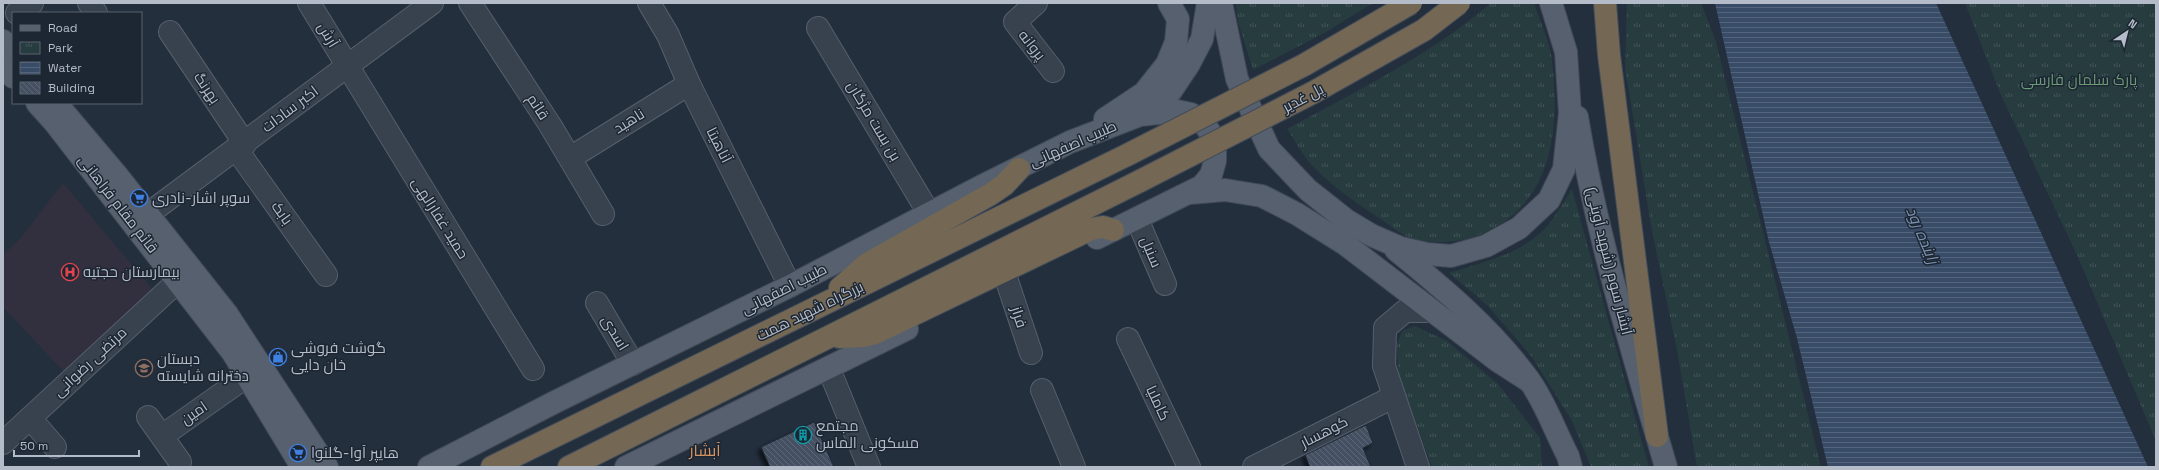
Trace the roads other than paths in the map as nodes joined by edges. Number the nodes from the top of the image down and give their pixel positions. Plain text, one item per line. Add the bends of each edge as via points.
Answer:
1 (32, 3) edge
2 (89, 3) edge
3 (309, 3) edge
4 (432, 3) edge
5 (470, 3) edge
6 (649, 3) edge
7 (1036, 3) edge
8 (1169, 3) edge
9 (1208, 3) edge
10 (1221, 3) edge
11 (1411, 3) edge
12 (1459, 3) edge
13 (1551, 3) edge
14 (1605, 3) edge
15 (3, 4) edge
16 (18, 12) edge
17 (95, 12) edge
18 (12, 14) edge
19 (818, 28) dead end
20 (170, 32) dead end
21 (3, 41) edge
22 (12, 51) edge
23 (1566, 52) junction
24 (3, 66) edge
25 (347, 66) junction
26 (1053, 71) dead end
27 (12, 76) edge
28 (689, 84) junction
29 (38, 104) edge
30 (57, 104) edge
31 (1140, 115) junction
32 (1070, 142) junction
33 (241, 147) junction
34 (1127, 155) joint
35 (570, 158) junction
36 (1019, 168) junction
37 (1140, 181) joint
38 (1190, 193) junction
39 (148, 214) junction
40 (603, 214) dead end
41 (930, 214) junction
42 (1137, 219) junction
43 (1113, 230) junction
44 (1386, 241) junction
45 (326, 275) dead end
46 (178, 280) junction
47 (1007, 281) junction
48 (1164, 284) dead end
49 (790, 286) junction
50 (597, 303) dead end
51 (824, 304) junction
52 (1432, 310) junction
53 (828, 338) junction
54 (1128, 339) dead end
55 (1031, 353) dead end
56 (633, 364) junction
57 (829, 368) junction
58 (533, 369) dead end
59 (247, 376) junction
60 (1529, 381) junction
61 (1042, 390) dead end
62 (1393, 397) junction
63 (148, 416) dead end
64 (30, 418) junction
65 (162, 436) junction
66 (1657, 436) junction
67 (3, 443) edge
68 (55, 448) dead end
69 (180, 462) dead end
70 (309, 463) edge
71 (1567, 463) edge
72 (635, 465) edge
73 (337, 467) edge
74 (429, 467) edge
75 (492, 467) edge
76 (569, 467) edge
77 (869, 467) edge
78 (1074, 467) edge
79 (1189, 467) edge
80 (1254, 467) edge
81 (1418, 467) edge
82 (1666, 467) edge

1 - 16 street
2 - 17 street
3 - 25 street, آرش
4 - 25 street, اکبر سادات
5 - 35 street, قائم
6 - 28 street, آناهیتا via 668,35
7 - 26 street, پروانه via 1015,22
8 - 32 main road via 1178,19 1176,42 1167,64 1144,92
9 - 31 main road via 1202,39 1188,64 1171,91
10 - 44 main road via 1237,79 1269,149 1308,190 1346,220
11 - 34 highway, پل غدیر, bridge via 1304,65
12 - 37 highway, پل غدیر, bridge via 1424,30 1314,92
13 - 23 main road
14 - 66 highway via 1609,55
15 - 18 street
19 - 41 street, بن بست مژگان
20 - 33 street, بهرنگ
21 - 22 main road
23 - 44 main road via 1570,113 1564,169 1549,200 1519,228 1486,246 1451,256 1401,248
23 - 66 main road, آبشار سوم (شهید آوینی) via 1587,174 1626,329
24 - 27 main road
25 - 33 street, اکبر سادات
25 - 58 street, حمید غفارالهی
28 - 35 street, ناهید
28 - 49 street, آناهیتا
29 - 46 main road, قائم مقام فراهانی
30 - 39 main road, قائم مقام فراهانی
31 - 32 main road, طبیب اصفهانی
31 - 38 main road via 1177,111 1191,114 1202,122 1211,134 1215,147 1215,161 1211,175 1202,186
32 - 36 main road, طبیب اصفهانی
33 - 39 street, اکبر سادات
33 - 45 street, بابک
34 - 51 highway, بزرگراه شهید همت
35 - 40 street, قائم
36 - 41 main road, طبیب اصفهانی
36 - 51 highway via 991,194 867,264
37 - 53 highway, بزرگراه شهید همت
38 - 42 main road
38 - 52 main road via 1225,190 1262,196 1345,244
39 - 70 main road, قائم مقام فراهانی via 227,314
41 - 49 main road, طبیب اصفهانی
42 - 43 main road
42 - 48 street, سنبل
43 - 47 main road
43 - 53 highway via 1103,227 1091,229 875,333
44 - 60 main road via 1446,291 1486,329
46 - 59 main road, قائم مقام فراهانی via 233,353
46 - 64 street, مرتضی رضوانی
47 - 55 street, فراز
47 - 57 main road
49 - 56 main road, طبیب اصفهانی
50 - 56 street, اسدی
51 - 75 highway, بزرگراه شهید همت
52 - 60 main road
52 - 62 street via 1405,311 1385,328 1384,366
53 - 76 highway, بزرگراه شهید همت
54 - 79 street, کاملیا
56 - 74 main road, طبیب اصفهانی
57 - 72 main road
57 - 77 street
59 - 65 street, امین
59 - 70 main road, قائم مقام فراهانی
60 - 71 main road
61 - 78 street
62 - 80 street, کوهسار
62 - 81 street
63 - 65 street
64 - 67 street, مرتضی رضوانی
64 - 68 street
65 - 69 street
66 - 82 main road, آبشار سوم (شهید آوینی)
70 - 73 main road

